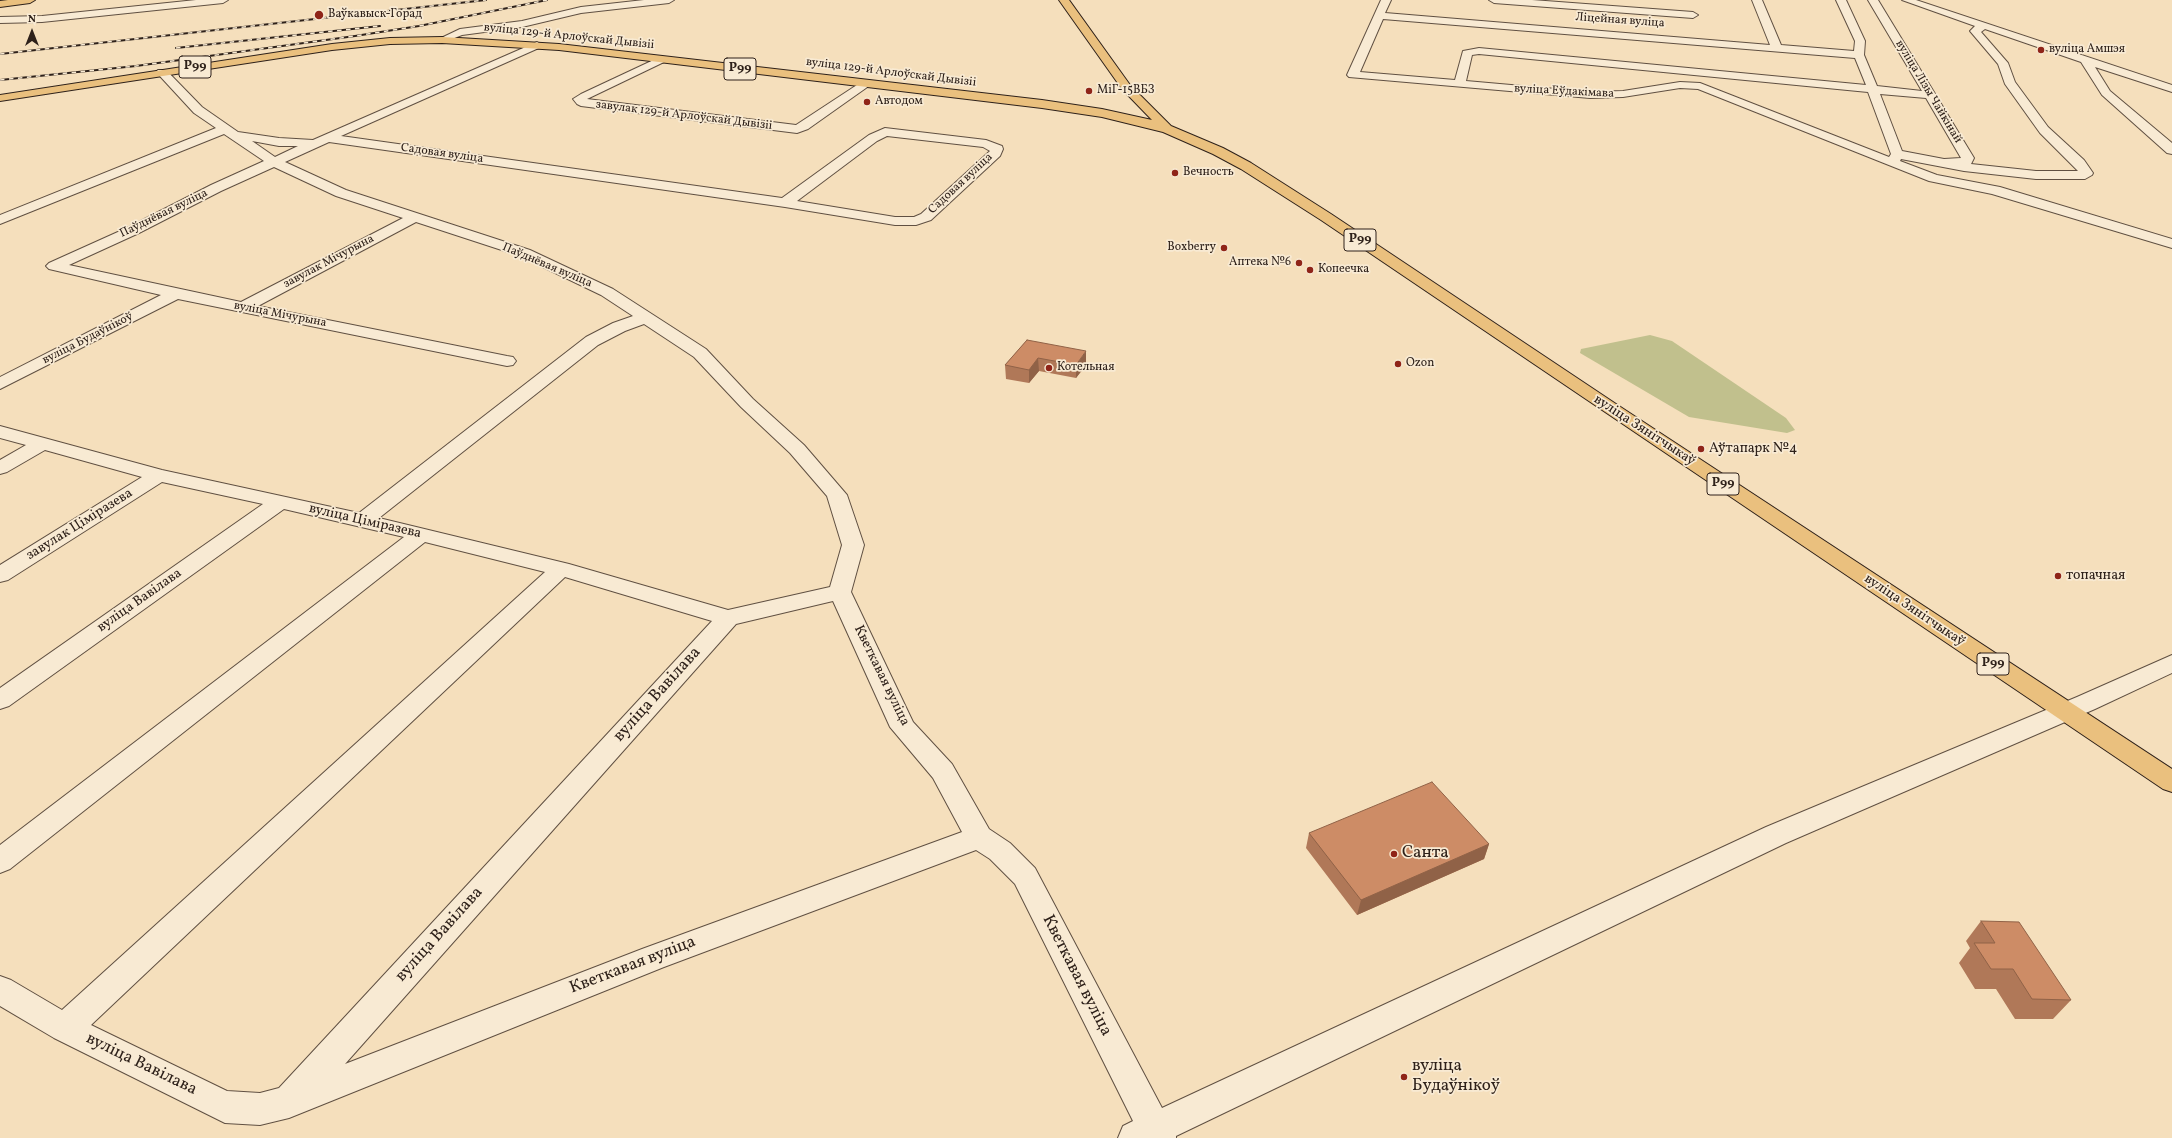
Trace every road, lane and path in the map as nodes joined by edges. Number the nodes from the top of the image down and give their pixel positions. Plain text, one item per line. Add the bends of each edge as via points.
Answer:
1 (30, 0) edge
2 (224, 0) edge
3 (668, 0) edge
4 (1064, 0) edge
5 (1386, 0) edge
6 (1494, 0) edge
7 (1756, 0) edge
8 (1841, 0) edge
9 (1873, 0) edge
10 (1907, 0) edge
11 (0, 4) edge
12 (1698, 5) dead end
13 (1693, 15) junction
14 (1380, 16) junction
15 (0, 20) edge
16 (1983, 26) junction
17 (1700, 34) junction
18 (442, 40) junction
19 (537, 45) junction
20 (1776, 48) junction
21 (1859, 55) junction
22 (660, 60) junction
23 (2086, 61) junction
24 (162, 72) junction
25 (1713, 73) junction
26 (867, 83) junction
27 (1460, 84) junction
28 (1873, 88) junction
29 (2172, 89) edge
30 (1132, 94) junction
31 (1930, 95) junction
32 (0, 98) edge
33 (1088, 110) joint
34 (1148, 110) junction
35 (1124, 112) junction
36 (1167, 129) junction
37 (228, 132) junction
38 (327, 138) junction
39 (313, 143) junction
40 (2172, 150) edge
41 (1895, 159) junction
42 (274, 162) junction
43 (1941, 162) junction
44 (785, 203) junction
45 (415, 217) junction
46 (0, 220) edge
47 (2172, 244) edge
48 (54, 266) joint
49 (176, 294) junction
50 (244, 307) junction
51 (644, 318) junction
52 (507, 361) dead end
53 (0, 384) edge
54 (0, 432) edge
55 (43, 443) junction
56 (0, 468) edge
57 (159, 475) junction
58 (280, 502) junction
59 (363, 520) junction
60 (420, 535) junction
61 (561, 570) junction
62 (0, 575) edge
63 (840, 592) junction
64 (728, 618) junction
65 (2172, 663) edge
66 (0, 700) edge
67 (2065, 712) junction
68 (2172, 782) edge
69 (979, 837) junction
70 (0, 862) edge
71 (0, 990) edge
72 (65, 1028) junction
73 (289, 1102) junction
74 (1150, 1135) edge

1 - 11 main road
2 - 15 street via 42,19
3 - 18 street via 580,10 522,24 460,32
4 - 30 main road
5 - 14 street
6 - 13 street
7 - 20 street
8 - 21 street via 1860,40
9 - 31 street, вуліца Лізы Чайкінай
10 - 16 street
12 - 13 street
13 - 17 street
14 - 17 street, Ліцейная вуліца
14 - 27 street, вуліца Еўдакімава via 1354,76
16 - 23 street
16 - 43 street via 1975,30 2002,62 2009,82 2044,130 2086,173 2079,176 2000,172
17 - 20 street, Ліцейная вуліца
17 - 25 street
18 - 19 main road, вуліца 129-й Арлоўскай Дывізіі / Р99
18 - 24 main road, вуліца 129-й Арлоўскай Дывізіі / Р99 via 332,47
19 - 22 main road, вуліца 129-й Арлоўскай Дывізіі / Р99
19 - 38 street
20 - 21 street, Ліцейная вуліца
21 - 28 street
22 - 26 main road, вуліца 129-й Арлоўскай Дывізіі / Р99
22 - 26 street, завулак 129-й Арлоўскай Дывізіі via 579,99 581,102 797,129
23 - 29 street
23 - 40 street via 2106,93
24 - 32 main road, вуліца 129-й Арлоўскай Дывізіі / Р99
24 - 37 street, Паўднёвая вуліца via 198,110
25 - 27 street via 1496,52 1467,53
25 - 28 street
26 - 33 main road, вуліца 129-й Арлоўскай Дывізіі / Р99
27 - 41 street, вуліца Еўдакімава via 1610,96 1680,85 1700,86
28 - 31 street
28 - 41 street
30 - 34 main road
30 - 35 main road
31 - 43 street, вуліца Лізы Чайкінай via 1968,158 1967,161 1958,163
33 - 35 main road, вуліца Зянітчыкаў / Р99
34 - 35 main road, вуліца Зянітчыкаў via 1141,114
34 - 36 main road
35 - 36 main road, вуліца Зянітчыкаў / Р99
36 - 67 main road, вуліца Зянітчыкаў / Р99 via 1206,145 1246,166 1326,217
37 - 39 street via 279,142
37 - 42 street, Паўднёвая вуліца
37 - 46 street
38 - 39 street
38 - 44 street, Садовая вуліца
39 - 42 street
41 - 43 street
41 - 47 street via 1934,178 1995,190
42 - 45 street, Паўднёвая вуліца via 341,193
42 - 48 street, Паўднёвая вуліца
44 - 44 street, Садовая вуліца via 894,221 916,221 926,216 997,149 986,144 885,132 873,138
45 - 50 street, завулак Мічурына
45 - 51 street, Паўднёвая вуліца via 525,253 607,292
48 - 49 street, вуліца Мічурына
49 - 50 street, вуліца Мічурына
49 - 53 street, вуліца Будаўнікоў
50 - 52 street, вуліца Мічурына
51 - 59 street via 592,341
51 - 63 street, Паўднёвая вуліца via 700,353 747,403 797,448 837,495 853,545
54 - 55 street, вуліца Ціміразева
55 - 56 street
55 - 57 street, вуліца Ціміразева
57 - 58 street, вуліца Ціміразева
57 - 62 street, завулак Ціміразева
58 - 59 street, вуліца Ціміразева
58 - 66 street, вуліца Вавілава
59 - 60 street, вуліца Ціміразева
60 - 61 street, вуліца Ціміразева
60 - 70 street
61 - 64 street, вуліца Ціміразева
61 - 72 street
63 - 64 street
63 - 69 street, Кветкавая вуліца via 903,727 943,771
64 - 73 street, вуліца Вавілава
65 - 67 street
67 - 68 main road, вуліца Зянітчыкаў / Р99
67 - 74 street via 1776,835
69 - 73 street, Кветкавая вуліца via 653,958
69 - 74 street, Кветкавая вуліца via 1000,851 1025,876
71 - 72 street, вуліца Вавілава
72 - 73 street, вуліца Вавілава via 226,1107 260,1109

